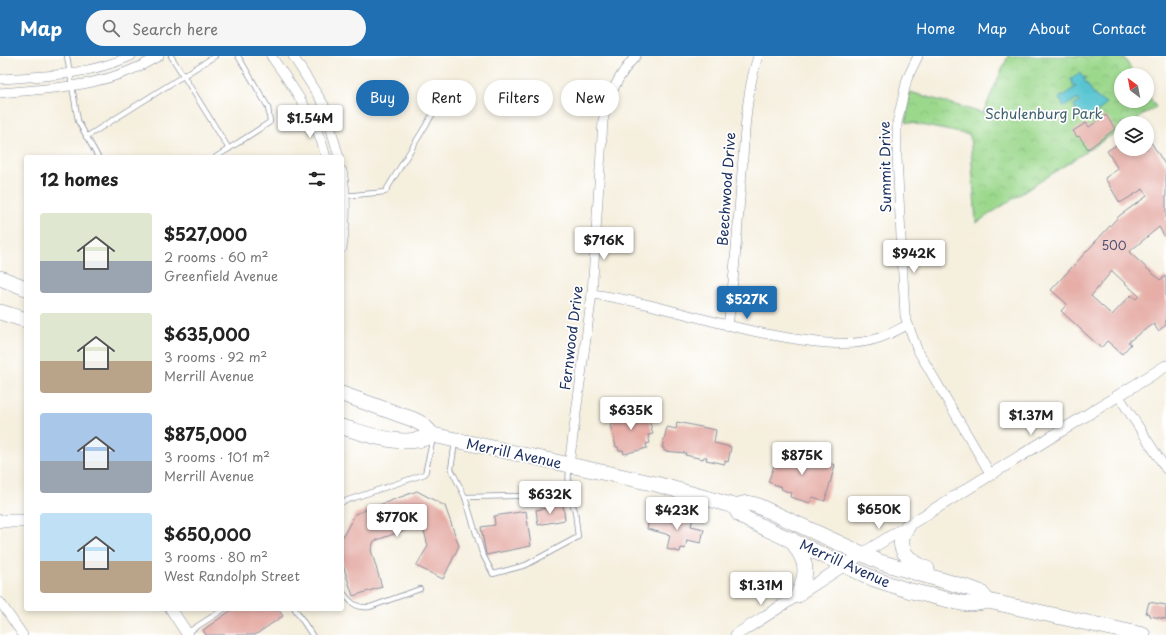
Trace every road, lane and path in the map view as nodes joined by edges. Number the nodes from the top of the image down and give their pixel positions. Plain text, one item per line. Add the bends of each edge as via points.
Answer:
1 (67, 56) edge
2 (131, 56) edge
3 (159, 56) edge
4 (171, 56) edge
5 (215, 56) edge
6 (238, 56) edge
7 (271, 56) edge
8 (293, 56) edge
9 (636, 56) edge
10 (758, 56) edge
11 (918, 56) edge
12 (70, 74) junction
13 (183, 76) junction
14 (0, 79) edge
15 (72, 87) junction
16 (0, 93) edge
17 (432, 116) edge
18 (86, 137) junction
19 (229, 149) junction
20 (97, 155) edge
21 (219, 155) edge
22 (325, 155) edge
23 (338, 155) edge
24 (344, 196) edge
25 (344, 232) edge
26 (0, 278) edge
27 (24, 287) edge
28 (592, 294) junction
29 (0, 312) edge
30 (24, 319) edge
31 (907, 325) junction
32 (728, 326) junction
33 (1166, 366) edge
34 (344, 395) edge
35 (1118, 395) junction
36 (344, 404) edge
37 (412, 418) junction
38 (344, 427) edge
39 (433, 434) junction
40 (455, 440) junction
41 (570, 465) junction
42 (1166, 468) edge
43 (991, 475) junction
44 (569, 495) junction
45 (465, 497) junction
46 (344, 501) edge
47 (734, 506) junction
48 (0, 521) edge
49 (24, 522) edge
50 (908, 526) junction
51 (790, 539) junction
52 (862, 554) junction
53 (845, 565) junction
54 (951, 582) junction
55 (420, 589) dead end
56 (344, 594) edge
57 (798, 595) junction
58 (988, 601) junction
59 (0, 602) edge
60 (172, 611) edge
61 (221, 611) edge
62 (296, 611) edge
63 (1115, 632) edge
64 (187, 634) edge
65 (23, 635) edge
66 (312, 635) edge
67 (736, 635) edge
68 (1143, 635) edge

1 - 12 lane
2 - 12 street via 101,68
3 - 15 street via 136,70
4 - 13 lane
5 - 13 lane
6 - 19 lane via 268,107 271,118 268,125
7 - 22 street via 312,120
8 - 23 street via 324,105
9 - 28 street, Fernwood Drive via 614,85 605,112
10 - 32 street, Beechwood Drive via 747,106
11 - 31 street, Summit Drive via 907,79 897,123 901,247
12 - 14 street
12 - 15 lane
13 - 18 lane
13 - 19 lane
15 - 16 street
15 - 18 lane via 78,121
17 - 24 lane via 385,192
18 - 20 lane
19 - 21 lane
24 - 25 street
26 - 27 main road
28 - 32 street via 641,303
28 - 41 street, Fernwood Drive
29 - 30 main road
31 - 32 street via 882,337 840,344 773,336
31 - 43 street, Summit Drive via 916,349
33 - 35 street
34 - 37 main road, Merrill Avenue
35 - 42 street
35 - 43 street
36 - 37 main road
37 - 39 main road, Merrill Avenue
38 - 39 main road via 405,441 420,440
39 - 40 main road, Merrill Avenue
39 - 46 lane via 425,474
40 - 41 main road, Merrill Avenue
40 - 45 lane via 451,469
41 - 44 lane
41 - 47 main road, Merrill Avenue via 673,488
43 - 50 street
44 - 45 lane
44 - 45 lane via 574,508 578,537 526,565 493,574 480,549
47 - 51 main road, Merrill Avenue via 745,518
47 - 52 main road, Merrill Avenue via 749,503 761,507
48 - 49 main road
50 - 52 street
50 - 54 main road via 902,538 903,550 909,560
51 - 53 main road, Merrill Avenue
51 - 57 main road via 802,556 806,568
52 - 53 street
52 - 54 main road, Merrill Avenue via 880,562
53 - 57 street
53 - 58 main road, Merrill Avenue via 880,581 961,603
54 - 58 main road, Merrill Avenue via 977,591
55 - 56 lane via 364,608 353,604
57 - 67 street
58 - 63 main road, Merrill Avenue
59 - 65 street
60 - 64 street
61 - 64 lane
62 - 66 lane
63 - 68 main road, Merrill Avenue

